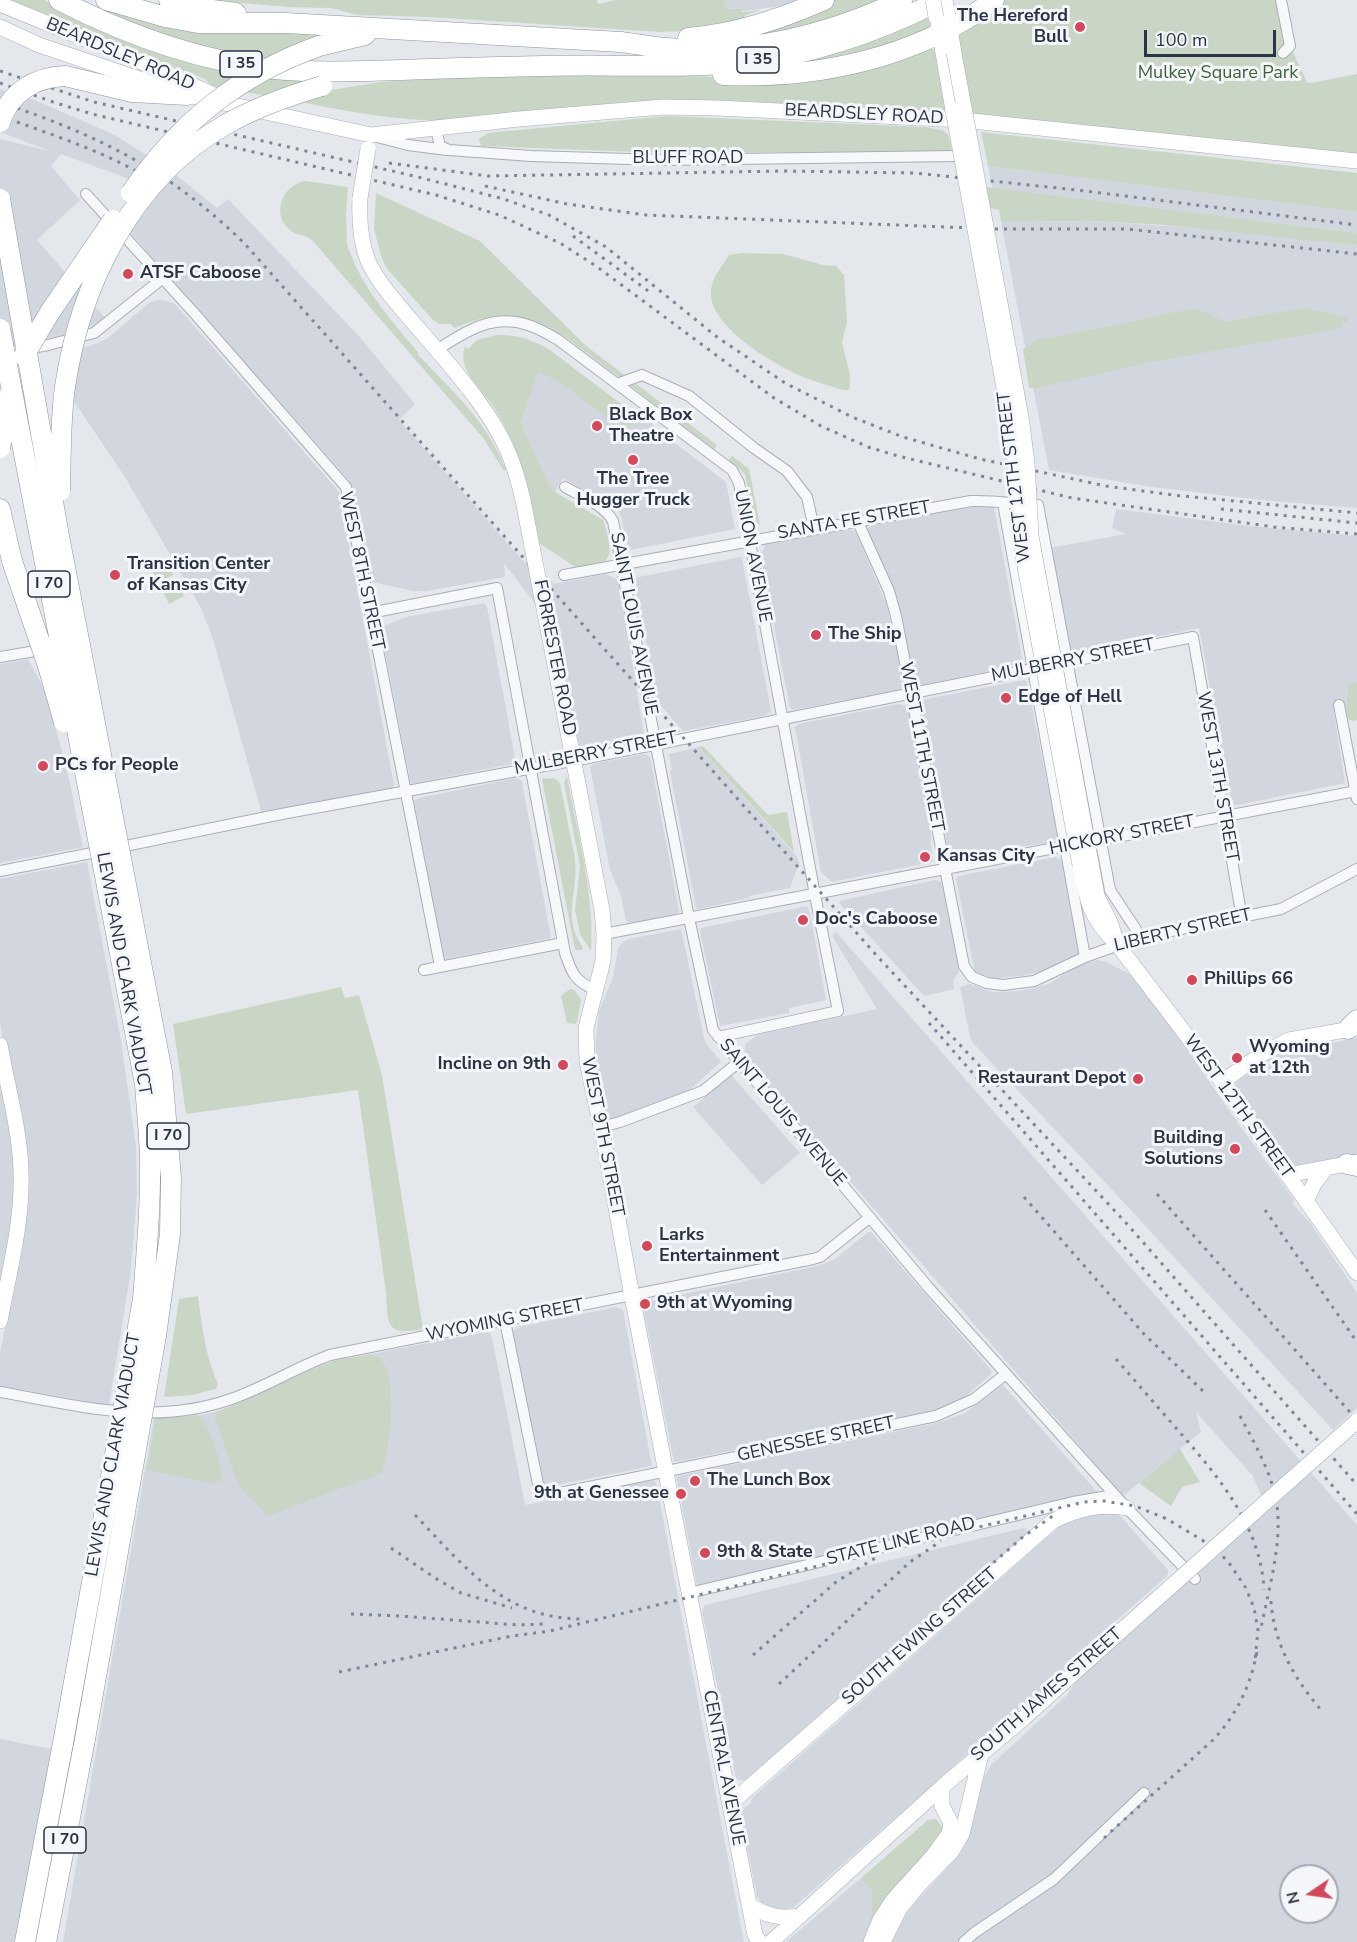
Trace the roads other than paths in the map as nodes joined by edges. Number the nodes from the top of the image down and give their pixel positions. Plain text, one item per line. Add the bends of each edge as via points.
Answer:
1 (59, 0) edge
2 (106, 0) edge
3 (169, 0) edge
4 (824, 0) edge
5 (902, 0) edge
6 (933, 0) edge
7 (994, 0) edge
8 (1281, 0) edge
9 (0, 4) edge
10 (943, 15) edge
11 (286, 23) junction
12 (0, 27) edge
13 (418, 31) junction
14 (621, 42) junction
15 (1282, 52) dead end
16 (595, 65) junction
17 (435, 69) junction
18 (187, 95) junction
19 (239, 106) junction
20 (0, 122) edge
21 (436, 129) junction
22 (370, 142) junction
23 (449, 150) junction
24 (956, 156) dead end
25 (1357, 161) edge
26 (86, 194) dead end
27 (0, 199) edge
28 (163, 278) junction
29 (0, 329) edge
30 (437, 350) junction
31 (0, 354) edge
32 (617, 384) junction
33 (0, 447) edge
34 (565, 487) dead end
35 (1003, 503) junction
36 (1038, 505) joint
37 (0, 509) edge
38 (857, 520) junction
39 (814, 528) junction
40 (59, 536) junction
41 (750, 540) junction
42 (622, 564) junction
43 (564, 575) dead end
44 (370, 613) junction
45 (1193, 637) joint
46 (87, 641) dead end
47 (0, 657) edge
48 (1068, 662) junction
49 (1034, 669) junction
50 (1052, 677) dead end
51 (912, 694) junction
52 (1340, 705) dead end
53 (783, 718) junction
54 (655, 743) junction
55 (530, 767) junction
56 (406, 791) junction
57 (1356, 794) edge
58 (1224, 817) junction
59 (98, 840) junction
60 (1101, 840) junction
61 (1082, 843) junction
62 (1064, 846) junction
63 (1357, 869) edge
64 (945, 870) junction
65 (0, 871) edge
66 (815, 895) junction
67 (689, 918) junction
68 (1242, 918) junction
69 (604, 934) junction
70 (1141, 937) junction
71 (563, 943) junction
72 (1117, 944) junction
73 (1085, 957) junction
74 (440, 966) junction
75 (424, 970) dead end
76 (972, 977) joint
77 (595, 990) junction
78 (1354, 1026) edge
79 (718, 1037) junction
80 (0, 1045) edge
81 (739, 1062) junction
82 (1222, 1082) junction
83 (601, 1127) junction
84 (1354, 1164) edge
85 (1326, 1168) junction
86 (1287, 1176) junction
87 (1306, 1201) junction
88 (869, 1218) junction
89 (1357, 1273) edge
90 (632, 1296) junction
91 (0, 1321) edge
92 (505, 1321) junction
93 (1006, 1374) junction
94 (0, 1392) edge
95 (1357, 1421) edge
96 (666, 1471) junction
97 (1114, 1495) junction
98 (1127, 1508) junction
99 (1195, 1579) dead end
100 (689, 1593) junction
101 (981, 1754) junction
102 (942, 1786) junction
103 (1144, 1793) dead end
104 (730, 1804) junction
105 (966, 1817) junction
106 (749, 1905) junction
107 (800, 1916) junction
108 (885, 1923) junction
109 (26, 1942) edge
110 (46, 1942) edge
111 (760, 1942) edge
112 (771, 1942) edge
113 (871, 1942) edge
114 (883, 1942) edge
115 (964, 1942) edge

1 - 17 highway, I 35 via 129,33 231,63 309,72
2 - 11 highway, I 35 via 198,24
3 - 11 highway
4 - 14 highway via 774,20 723,33
5 - 14 highway, I 35 via 835,27 767,43 699,49
6 - 10 street, WEST 12TH STREET, bridge
7 - 10 highway
8 - 15 street via 1290,46
9 - 19 street, BEARDSLEY ROAD
10 - 16 highway, I 35 via 784,57 722,64
10 - 16 highway via 892,52 823,71 725,75
10 - 72 street, WEST 12TH STREET, bridge via 1021,417 1031,536 1086,864
11 - 13 highway, I 35
12 - 18 street, BEARDSLEY ROAD via 39,45
13 - 14 highway, I 35
13 - 33 highway, bridge via 364,35 280,61 224,94 173,139 50,312 22,360 8,401
16 - 17 highway, I 35
17 - 40 highway, bridge via 322,86 264,106 224,125 196,145 150,188 99,269 76,328 62,424
18 - 19 street, BEARDSLEY ROAD
18 - 20 highway, bridge via 132,92 65,76 44,79 12,99
19 - 22 street, BEARDSLEY ROAD
21 - 22 street, BEARDSLEY ROAD
21 - 23 street via 440,146
21 - 25 street, BEARDSLEY ROAD via 652,108 718,108 963,120
22 - 23 street, BEARDSLEY ROAD
22 - 30 street, bridge via 359,216 368,260 377,277
23 - 24 street, BLUFF ROAD via 660,160
26 - 28 street, WEST 8TH STREET
27 - 40 highway, I 70, bridge
28 - 31 street via 94,333
28 - 44 street, WEST 8TH STREET via 346,487
29 - 59 highway, LEWIS AND CLARK VIADUCT / I 70, bridge
30 - 32 street, UNION AVENUE via 466,330 487,323 527,324 557,339
30 - 69 street, FORRESTER ROAD, bridge via 479,402 515,465
32 - 39 street via 642,375 689,396 787,471 807,497
32 - 41 street, UNION AVENUE via 732,470 739,483
34 - 42 street, SAINT LOUIS AVENUE via 609,513
35 - 36 street, SANTA FE STREET
35 - 38 street, SANTA FE STREET via 971,501
35 - 49 street, WEST 12TH STREET
36 - 48 street, WEST 12TH STREET
37 - 59 highway, bridge via 12,561 48,666
38 - 39 street, SANTA FE STREET
38 - 51 street, WEST 11TH STREET via 889,591
39 - 41 street, SANTA FE STREET
40 - 110 highway, LEWIS AND CLARK VIADUCT / I 70, bridge via 162,1072 171,1178 170,1234 156,1336
41 - 42 street, SANTA FE STREET
41 - 53 street, UNION AVENUE
42 - 43 street, SANTA FE STREET
42 - 54 street, SAINT LOUIS AVENUE
44 - 55 street via 497,588
44 - 56 street, WEST 8TH STREET
45 - 48 street, MULBERRY STREET
45 - 58 street, WEST 13TH STREET
46 - 47 street
48 - 49 street, MULBERRY STREET
48 - 60 street, WEST 12TH STREET
49 - 51 street, MULBERRY STREET
49 - 62 street, WEST 12TH STREET
50 - 61 street
51 - 53 street, MULBERRY STREET
51 - 64 street, WEST 11TH STREET
52 - 57 street
53 - 54 street, MULBERRY STREET
53 - 66 street, UNION AVENUE
54 - 55 street, MULBERRY STREET
54 - 67 street, SAINT LOUIS AVENUE
55 - 56 street, MULBERRY STREET
55 - 71 street
56 - 65 street, MULBERRY STREET
56 - 74 street, WEST 8TH STREET
57 - 58 street, HICKORY STREET
58 - 60 street, HICKORY STREET
58 - 68 street, WEST 13TH STREET
59 - 109 highway, LEWIS AND CLARK VIADUCT / I 70, bridge via 145,1084 150,1176 148,1226 143,1299
60 - 61 street, HICKORY STREET
60 - 70 street, WEST 12TH STREET via 1110,890
61 - 62 street, HICKORY STREET
62 - 64 street, HICKORY STREET
62 - 73 street, WEST 12TH STREET
63 - 68 street, LIBERTY STREET via 1281,909
64 - 66 street, HICKORY STREET
64 - 76 street, WEST 11TH STREET via 964,966
66 - 67 street, HICKORY STREET
66 - 79 street, UNION AVENUE via 838,1011
67 - 69 street, HICKORY STREET
67 - 79 street, SAINT LOUIS AVENUE via 711,1026
68 - 70 street, LIBERTY STREET
69 - 77 street, FORRESTER ROAD via 603,961
70 - 72 street, LIBERTY STREET
71 - 74 street
71 - 77 street via 572,971 581,984
72 - 73 street, LIBERTY STREET
72 - 82 street, WEST 12TH STREET
73 - 76 street, LIBERTY STREET via 1034,981 1003,985
74 - 75 street
77 - 83 street, WEST 9TH STREET via 585,1044
78 - 82 street via 1289,1040
79 - 81 street, SAINT LOUIS AVENUE
80 - 91 street via 21,1172 19,1211
81 - 83 street via 703,1091
81 - 88 street, SAINT LOUIS AVENUE
82 - 86 street, WEST 12TH STREET
83 - 90 street, WEST 9TH STREET
84 - 85 street
85 - 86 street
85 - 87 street
86 - 87 street, WEST 12TH STREET
87 - 89 street, WEST 12TH STREET
88 - 90 street, WYOMING STREET via 820,1257
88 - 93 street, SAINT LOUIS AVENUE
90 - 92 street, WYOMING STREET
90 - 96 street, WEST 9TH STREET
92 - 94 street, WYOMING STREET via 330,1355 234,1398 153,1413 120,1413
92 - 96 street, GENESSEE STREET via 538,1484 546,1492 556,1495
93 - 96 street, GENESSEE STREET via 974,1399 936,1416
93 - 97 street, SAINT LOUIS AVENUE
95 - 101 street, SOUTH JAMES STREET, bridge
96 - 100 street, WEST 9TH STREET
97 - 98 street, SAINT LOUIS AVENUE
97 - 100 street, STATE LINE ROAD
98 - 99 street, SAINT LOUIS AVENUE
98 - 104 street, SOUTH EWING STREET via 1085,1508 1053,1521
100 - 104 street, CENTRAL AVENUE
101 - 102 street, SOUTH JAMES STREET
101 - 105 street
102 - 105 street via 960,1796
102 - 107 street, SOUTH JAMES STREET
102 - 108 street via 942,1806 951,1823 949,1834 899,1891
103 - 115 street via 1054,1879
104 - 106 street, CENTRAL AVENUE
105 - 108 street via 952,1851
106 - 107 street via 774,1917
106 - 111 street, CENTRAL AVENUE
107 - 112 street, SOUTH JAMES STREET
108 - 113 street
108 - 114 street

